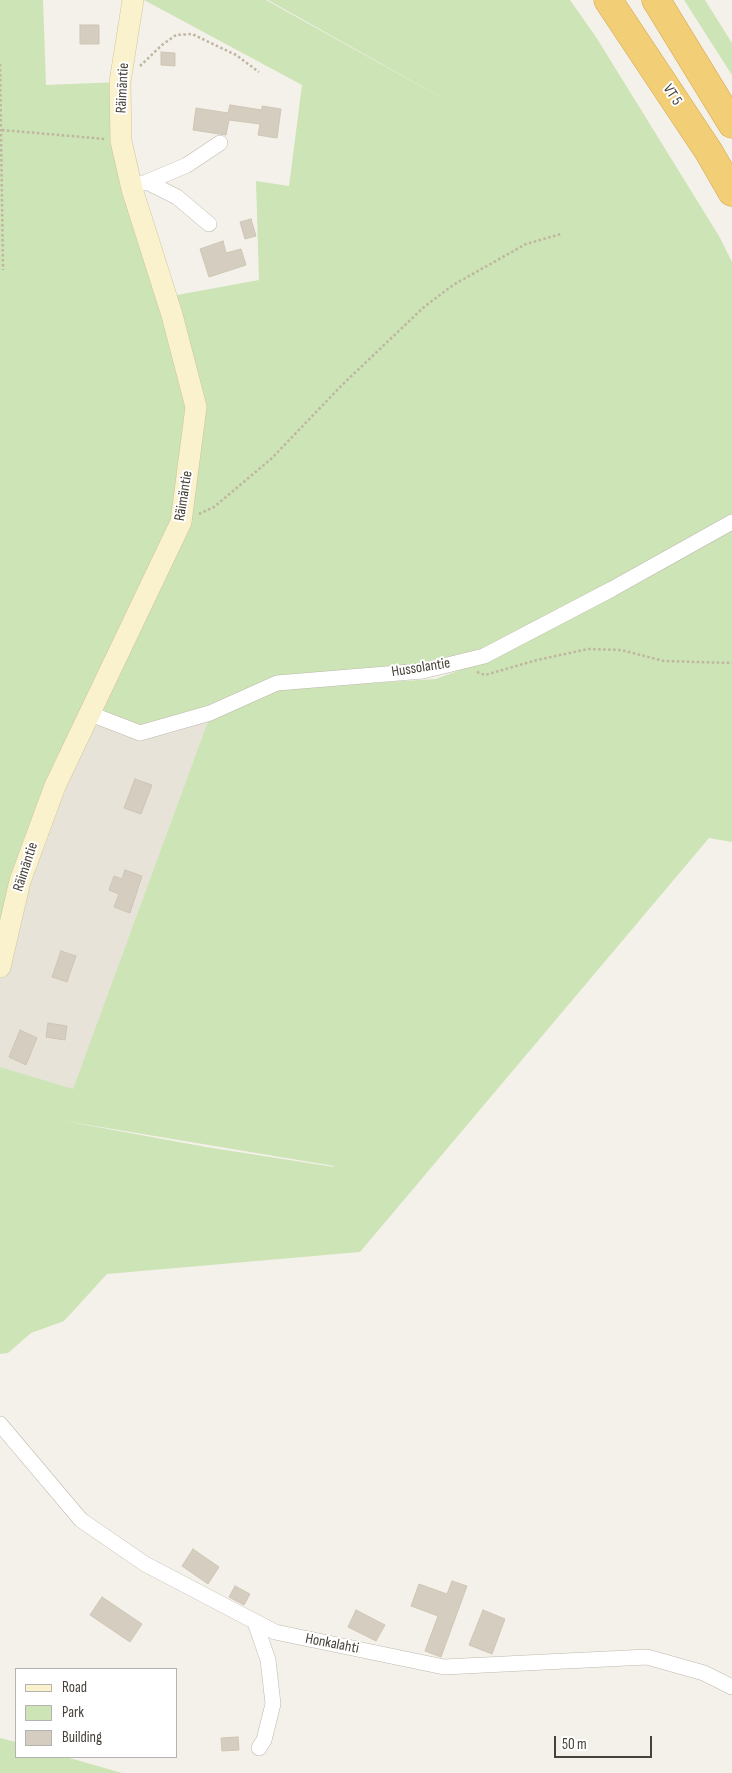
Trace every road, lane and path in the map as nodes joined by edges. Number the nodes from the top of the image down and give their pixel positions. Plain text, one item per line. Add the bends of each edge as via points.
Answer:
1 (133, 0) edge
2 (608, 0) edge
3 (656, 0) edge
4 (0, 64) edge
5 (123, 68) junction
6 (259, 72) dead end
7 (732, 124) edge
8 (2, 130) junction
9 (121, 141) junction
10 (220, 143) dead end
11 (139, 184) junction
12 (732, 192) edge
13 (209, 224) dead end
14 (561, 234) dead end
15 (3, 270) dead end
16 (183, 513) junction
17 (732, 522) edge
18 (455, 663) junction
19 (732, 663) edge
20 (88, 713) junction
21 (0, 967) edge
22 (0, 1424) edge
23 (255, 1622) junction
24 (732, 1687) edge
25 (259, 1748) dead end

1 - 5 street, Räimäntie
2 - 12 highway, VT 5
3 - 7 highway
4 - 8 path
5 - 6 path via 136,70 176,35 192,34 236,56
5 - 9 street, Räimäntie via 120,82
8 - 9 path
8 - 15 path
9 - 11 street, Räimäntie
10 - 11 street via 186,165
11 - 13 street via 176,197
11 - 16 street, Räimäntie via 196,407
14 - 16 path via 526,244 453,284 424,307 342,385 272,459 234,492 214,507 194,515
16 - 20 street, Räimäntie
17 - 18 street, Hussolantie via 484,656
18 - 19 path via 484,675 588,649 621,650 664,661
18 - 20 street, Hussolantie via 423,671 277,683 210,714 140,734
20 - 21 street, Räimäntie via 55,786 20,881
22 - 23 street, Honkalahti via 81,1520 145,1564
23 - 24 street, Honkalahti via 275,1632 444,1667 647,1657 704,1674
23 - 25 street via 268,1660 274,1704

